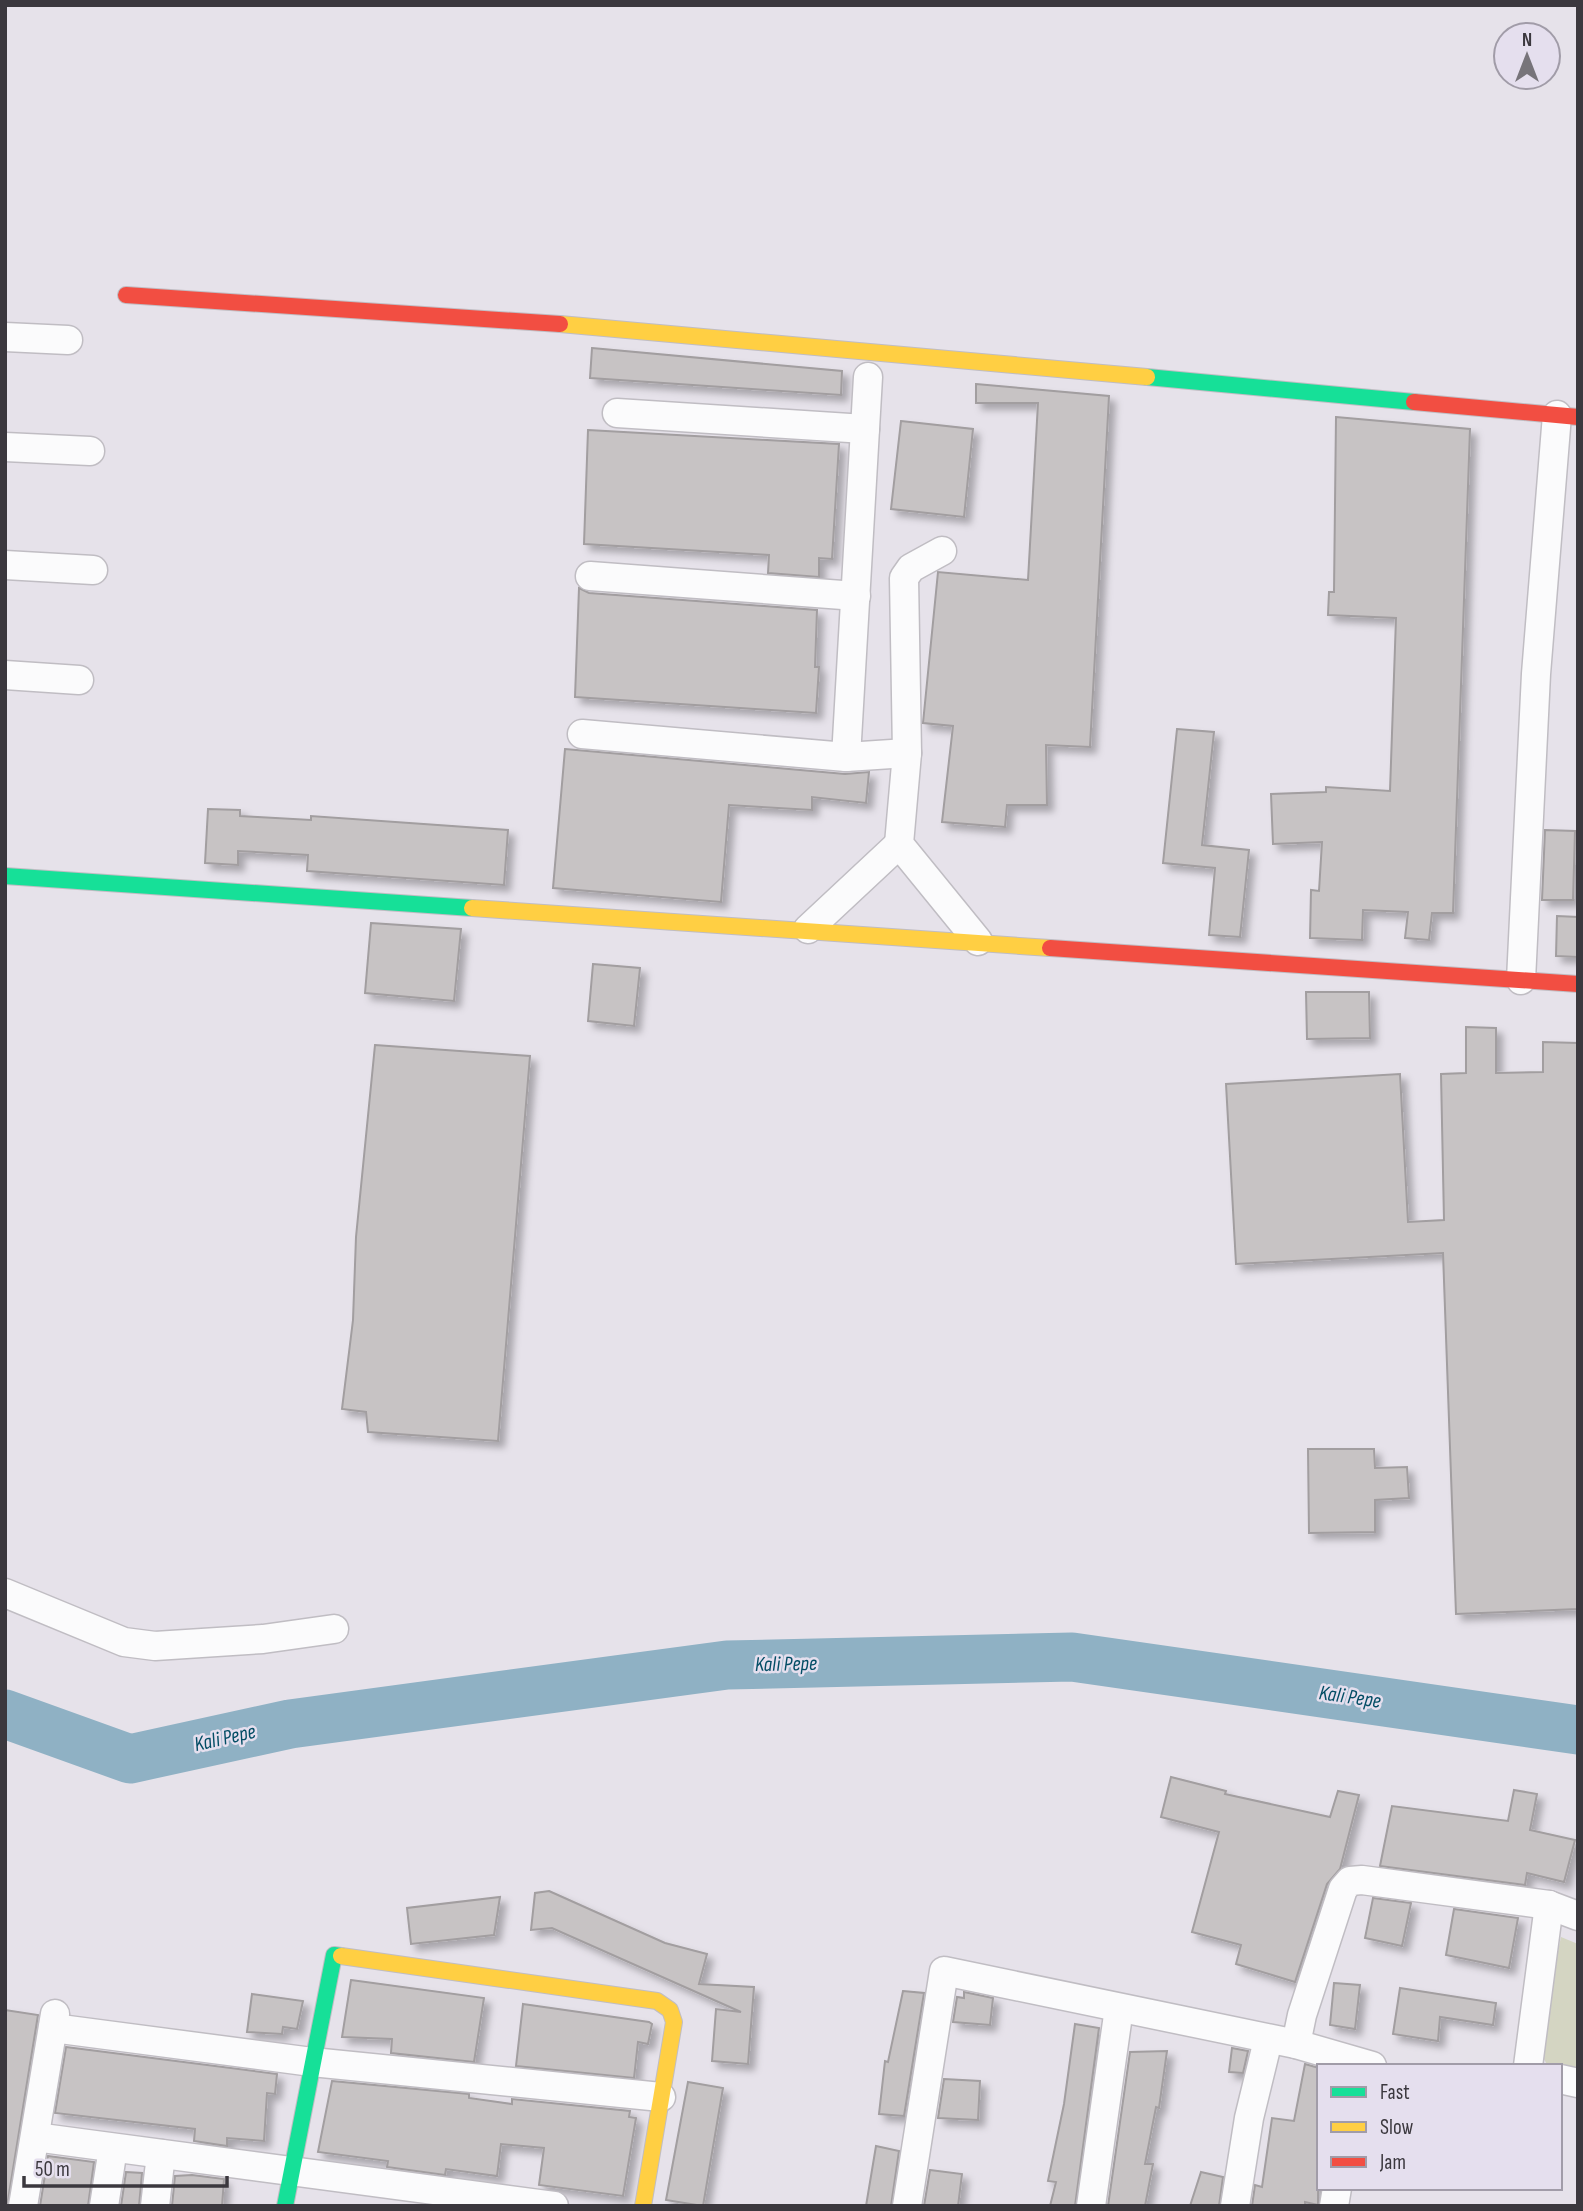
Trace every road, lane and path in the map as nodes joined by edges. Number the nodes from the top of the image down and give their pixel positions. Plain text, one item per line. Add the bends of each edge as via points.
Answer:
1 (126, 295) dead end
2 (5, 337) edge
3 (68, 340) dead end
4 (868, 377) dead end
5 (617, 414) dead end
6 (1568, 416) edge
7 (865, 429) junction
8 (5, 447) edge
9 (90, 451) dead end
10 (942, 551) dead end
11 (5, 565) edge
12 (93, 570) dead end
13 (590, 576) dead end
14 (856, 596) junction
15 (5, 676) edge
16 (79, 680) dead end
17 (582, 734) dead end
18 (907, 752) junction
19 (846, 757) junction
20 (899, 844) junction
21 (5, 876) edge
22 (808, 929) junction
23 (978, 941) junction
24 (1521, 980) junction
25 (1578, 984) edge
26 (5, 1593) edge
27 (334, 1629) dead end
28 (1549, 1905) junction
29 (1578, 1916) edge
30 (1119, 2008) junction
31 (1268, 2040) junction
32 (1296, 2044) junction
33 (312, 2062) junction
34 (1365, 2064) edge
35 (1528, 2064) edge
36 (661, 2097) junction
37 (35, 2137) junction
38 (113, 2148) junction
39 (162, 2154) junction
40 (293, 2173) junction
41 (23, 2206) edge
42 (104, 2206) edge
43 (155, 2206) edge
44 (285, 2206) edge
45 (554, 2206) edge
46 (643, 2206) edge
47 (907, 2206) edge
48 (1091, 2206) edge
49 (1235, 2206) edge

1 - 6 street via 605,327
2 - 3 street
4 - 7 street
5 - 7 street
6 - 24 street via 1536,674
7 - 14 street
8 - 9 street
10 - 18 street via 911,568 904,578
11 - 12 street
13 - 14 street
14 - 19 street
15 - 16 street
17 - 19 street
18 - 19 street
18 - 20 street
20 - 22 street
20 - 23 street
21 - 22 street
22 - 23 street
23 - 24 street
24 - 25 street
26 - 27 street via 124,1642 155,1646
28 - 29 street
28 - 32 street via 1350,1881 1339,1902
28 - 35 street
30 - 31 street
30 - 47 street via 944,1971
30 - 48 street
31 - 32 street
31 - 49 street
32 - 34 street
33 - 36 street
33 - 36 street via 334,1955 657,2001 670,2010 674,2022
33 - 37 street via 54,2021
33 - 40 street
36 - 46 street
37 - 38 street
37 - 41 street
38 - 39 street
38 - 42 street
39 - 40 street
39 - 43 street
40 - 44 street
40 - 45 street

